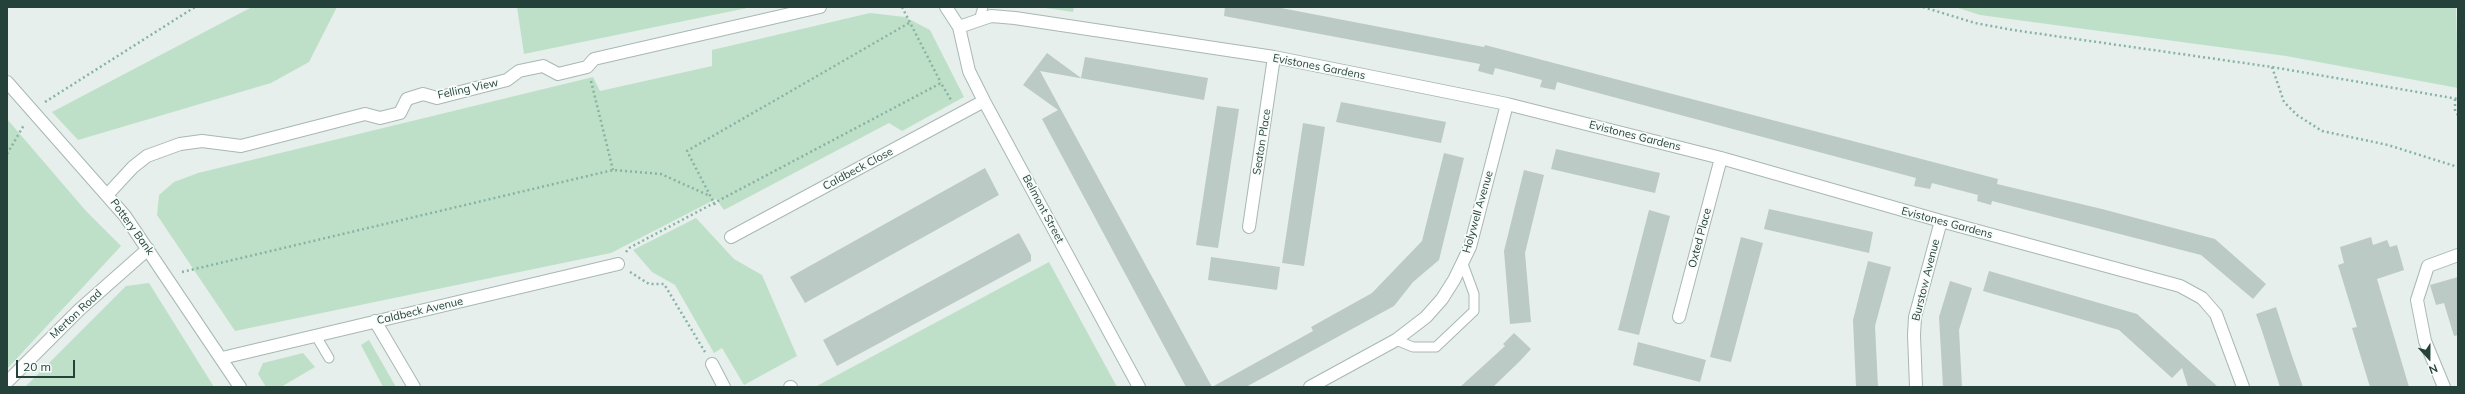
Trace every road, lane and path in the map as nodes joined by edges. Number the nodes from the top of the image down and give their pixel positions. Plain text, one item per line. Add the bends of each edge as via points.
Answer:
1 (195, 7) edge
2 (820, 7) edge
3 (902, 7) edge
4 (946, 7) edge
5 (983, 7) edge
6 (1924, 7) edge
7 (979, 20) junction
8 (909, 23) junction
9 (959, 27) junction
10 (1274, 58) junction
11 (587, 67) junction
12 (2272, 67) junction
13 (7, 82) edge
14 (941, 83) junction
15 (2457, 99) edge
16 (984, 102) junction
17 (1507, 104) junction
18 (35, 112) junction
19 (960, 114) junction
20 (2458, 115) edge
21 (7, 154) edge
22 (1721, 158) junction
23 (2458, 167) edge
24 (613, 170) junction
25 (108, 194) junction
26 (710, 196) junction
27 (715, 205) junction
28 (1941, 222) junction
29 (1249, 227) dead end
30 (731, 236) dead end
31 (148, 249) junction
32 (2458, 255) edge
33 (618, 264) junction
34 (1463, 264) junction
35 (167, 276) junction
36 (1679, 317) dead end
37 (375, 321) junction
38 (316, 336) junction
39 (1396, 340) junction
40 (222, 358) junction
41 (329, 358) dead end
42 (712, 364) joint
43 (7, 382) edge
44 (240, 387) edge
45 (414, 387) edge
46 (724, 387) edge
47 (1139, 387) edge
48 (1310, 387) edge
49 (1916, 387) edge
50 (2243, 387) edge
51 (2444, 387) edge

1 - 18 path via 49,99
2 - 11 street, Felling View via 594,59
3 - 8 path
4 - 9 street
5 - 7 lane
6 - 12 path via 1975,23 2005,29
7 - 9 street, Evistones Gardens
7 - 10 street, Evistones Gardens via 991,16 1015,18
8 - 14 path
8 - 26 path via 687,151
9 - 16 street, Belmont Street via 969,71
10 - 17 street, Evistones Gardens
10 - 29 street, Seaton Place
11 - 24 path
11 - 25 street, Felling View via 558,74 544,66 519,71 507,80 437,98 423,94 407,99 400,113 380,118 365,114 249,144 202,141 180,144 147,156
12 - 15 path
12 - 23 path via 2284,102 2322,131 2388,144
13 - 18 street, Pottery Bank
14 - 19 path
14 - 27 path
15 - 20 path via 2455,110
16 - 19 street, Caldbeck Close
16 - 47 street, Belmont Street
17 - 22 street, Evistones Gardens
17 - 34 street, Holywell Avenue via 1477,223
18 - 21 path via 25,123
18 - 25 street, Pottery Bank
19 - 30 street, Caldbeck Close
22 - 28 street, Evistones Gardens
22 - 36 street, Oxted Place
24 - 26 path via 660,174
24 - 35 path
25 - 31 street, Pottery Bank
26 - 27 path
27 - 33 path via 629,248
28 - 49 street, Burstow Avenue via 1916,317
28 - 50 street, Evistones Gardens via 2191,291 2210,306 2219,319
31 - 35 street, Pottery Bank
31 - 43 street, Merton Road via 80,310
32 - 51 street via 2428,266 2417,300 2425,341
33 - 37 street, Caldbeck Avenue
33 - 42 path via 649,284 664,284
34 - 39 street, Holywell Avenue via 1426,317
34 - 39 lane via 1474,294 1474,311 1436,347 1413,347
35 - 40 street, Pottery Bank
37 - 38 street, Caldbeck Avenue
37 - 45 street
38 - 40 street, Caldbeck Avenue
38 - 41 lane
39 - 48 street, Holywell Avenue
40 - 44 street, Pottery Bank
42 - 46 street

